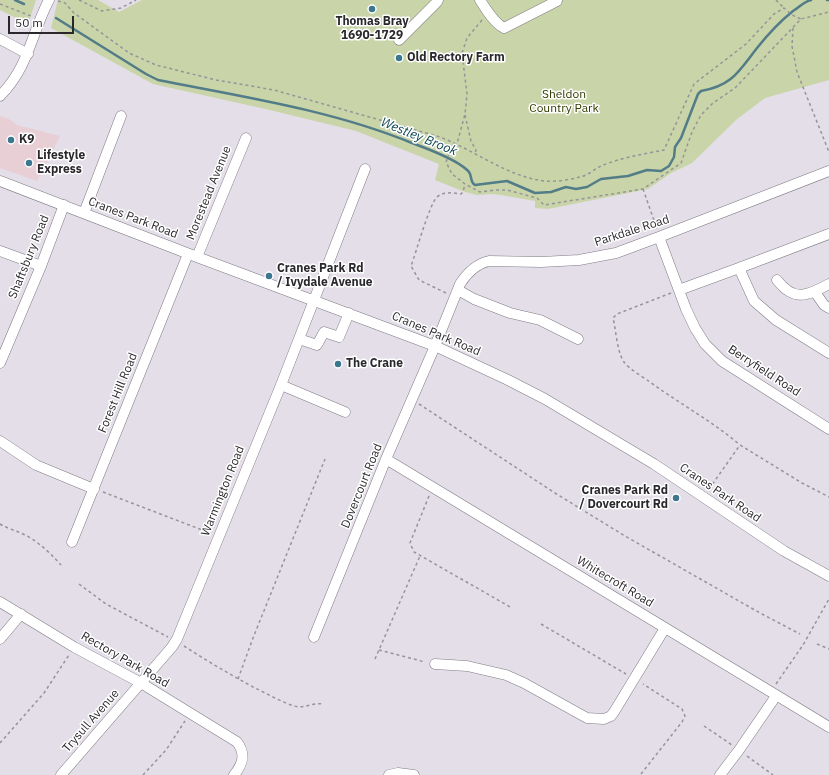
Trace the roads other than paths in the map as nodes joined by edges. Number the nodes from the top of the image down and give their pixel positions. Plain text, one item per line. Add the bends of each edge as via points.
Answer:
1 (438, 0) edge
2 (480, 0) edge
3 (557, 0) edge
4 (50, 1) edge
5 (0, 39) edge
6 (399, 40) dead end
7 (28, 54) junction
8 (0, 96) edge
9 (121, 116) dead end
10 (246, 138) dead end
11 (365, 169) dead end
12 (829, 172) edge
13 (0, 182) edge
14 (64, 206) junction
15 (84, 213) junction
16 (829, 234) edge
17 (659, 237) junction
18 (0, 251) edge
19 (193, 255) junction
20 (41, 266) junction
21 (739, 268) junction
22 (777, 280) dead end
23 (829, 284) edge
24 (679, 290) junction
25 (815, 292) junction
26 (456, 294) junction
27 (314, 301) junction
28 (829, 308) edge
29 (349, 313) junction
30 (299, 339) junction
31 (578, 339) dead end
32 (436, 346) junction
33 (829, 353) edge
34 (0, 363) edge
35 (281, 385) junction
36 (345, 412) dead end
37 (829, 429) edge
38 (0, 441) edge
39 (386, 459) junction
40 (94, 489) junction
41 (72, 542) dead end
42 (829, 576) edge
43 (0, 602) edge
44 (21, 614) junction
45 (665, 628) junction
46 (314, 637) dead end
47 (0, 639) edge
48 (435, 664) road end
49 (141, 683) junction
50 (776, 696) junction
51 (829, 727) edge
52 (60, 775) edge
53 (234, 775) edge
54 (389, 775) edge
55 (414, 775) edge
56 (720, 775) edge

1 - 6 street
2 - 3 street via 489,14 504,28
4 - 7 street
5 - 7 street
7 - 8 street via 17,76
9 - 15 street
10 - 19 street, Morestead Avenue
11 - 27 street, Warmington Road
12 - 17 street, Parkdale Road
13 - 14 street, Cranes Park Road
14 - 15 street, Cranes Park Road
14 - 20 street, Shaftsbury Road
15 - 19 street, Cranes Park Road
16 - 21 street
17 - 24 street, Berryfield Road
17 - 26 street, Parkdale Road via 616,253 579,260 483,262 465,276
18 - 20 street
19 - 27 street, Cranes Park Road
19 - 40 street, Forest Hill Road
20 - 34 street, Shaftsbury Road
21 - 24 street
21 - 33 street via 754,301 776,320
22 - 25 street via 792,294 805,295
23 - 25 street
24 - 37 street, Berryfield Road via 695,328 705,344 722,361
25 - 28 street
26 - 31 street via 510,313 540,320
26 - 32 street, Parkdale Road
27 - 29 street, Cranes Park Road
27 - 30 street, Warmington Road
29 - 30 street via 339,337 324,332 317,345
29 - 32 street, Cranes Park Road
30 - 35 street, Warmington Road
32 - 39 street, Dovercourt Road
32 - 42 street, Cranes Park Road via 545,399 654,464 784,551
35 - 36 street
35 - 49 street, Warmington Road via 176,641
38 - 40 street via 36,464
39 - 45 street, Whitecroft Road
39 - 46 street, Dovercourt Road
40 - 41 street, Forest Hill Road
43 - 44 street, Rectory Park Road
44 - 47 street
44 - 49 street, Rectory Park Road via 74,647
45 - 48 street via 614,712 604,719 587,718 506,674 466,666
45 - 50 street, Whitecroft Road
49 - 52 street, Trysull Avenue
49 - 53 street, Rectory Park Road via 237,742 242,748 243,755 242,763
50 - 51 street, Whitecroft Road
50 - 56 street
54 - 55 street

